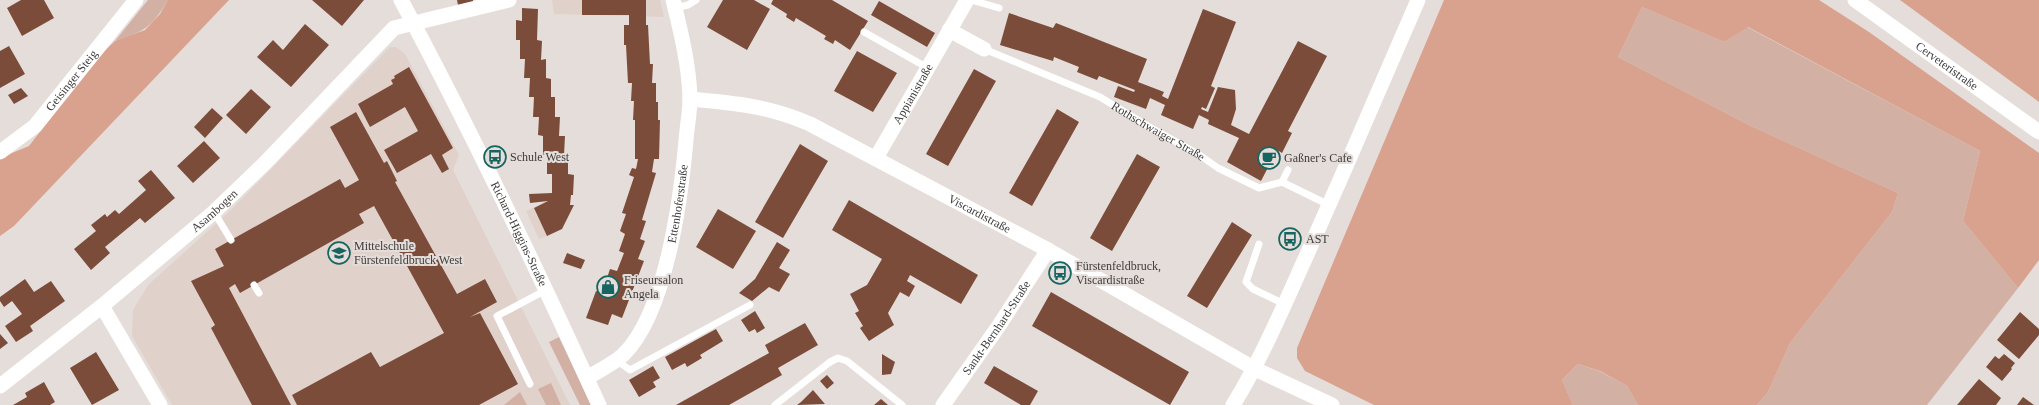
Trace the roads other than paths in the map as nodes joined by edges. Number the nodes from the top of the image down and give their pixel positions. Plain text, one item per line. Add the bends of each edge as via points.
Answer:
1 (136, 0) edge
2 (401, 0) edge
3 (509, 0) edge
4 (696, 0) edge
5 (967, 0) edge
6 (971, 0) edge
7 (1418, 0) edge
8 (1855, 0) edge
9 (674, 4) edge
10 (999, 8) dead end
11 (412, 22) junction
12 (949, 30) junction
13 (864, 32) dead end
14 (984, 49) joint
15 (928, 68) junction
16 (690, 99) junction
17 (2039, 132) edge
18 (0, 152) edge
19 (876, 158) junction
20 (1288, 170) dead end
21 (1282, 182) junction
22 (1329, 205) junction
23 (214, 212) junction
24 (231, 240) dead end
25 (1259, 244) dead end
26 (1048, 250) junction
27 (254, 285) dead end
28 (546, 290) junction
29 (259, 293) dead end
30 (1284, 304) junction
31 (750, 305) dead end
32 (102, 306) junction
33 (616, 360) junction
34 (1255, 369) junction
35 (587, 378) junction
36 (530, 384) dead end
37 (0, 386) edge
38 (160, 405) edge
39 (600, 405) edge
40 (775, 405) edge
41 (902, 405) edge
42 (943, 405) edge
43 (1233, 405) edge
44 (1332, 405) edge

1 - 18 street, Geisinger Steig via 35,126
2 - 11 street, Richard-Higgins-Straße
3 - 11 street, Asambogen
4 - 9 lane via 688,5
5 - 12 street, Appianistraße
6 - 10 lane
7 - 22 street
8 - 17 street, Cerveteristraße
9 - 16 street, Ettenhoferstraße via 687,69
11 - 23 street, Asambogen via 394,28 270,158
11 - 28 street, Richard-Higgins-Straße
12 - 14 street
12 - 15 street, Appianistraße
13 - 15 lane
14 - 21 lane, Rothschwaiger Straße via 1100,97 1218,168 1259,188
15 - 19 street, Appianistraße
16 - 19 street, Viscardistraße via 759,106 787,114
16 - 33 street, Ettenhoferstraße via 681,191 661,278 636,338
19 - 26 street, Viscardistraße
20 - 21 lane
21 - 22 lane
22 - 30 street
23 - 24 lane
23 - 32 street, Asambogen
25 - 30 lane via 1246,282 1253,289
26 - 34 street, Viscardistraße
26 - 42 street, Sankt-Bernhard-Straße
27 - 29 lane
28 - 35 street, Richard-Higgins-Straße
28 - 36 lane via 497,316
30 - 34 street
31 - 33 lane via 630,370
32 - 37 street, Asambogen
32 - 38 street
33 - 35 street, Ettenhoferstraße
34 - 43 street
34 - 44 street, Viscardistraße
35 - 39 street, Richard-Higgins-Straße
40 - 41 lane via 838,358 847,361

